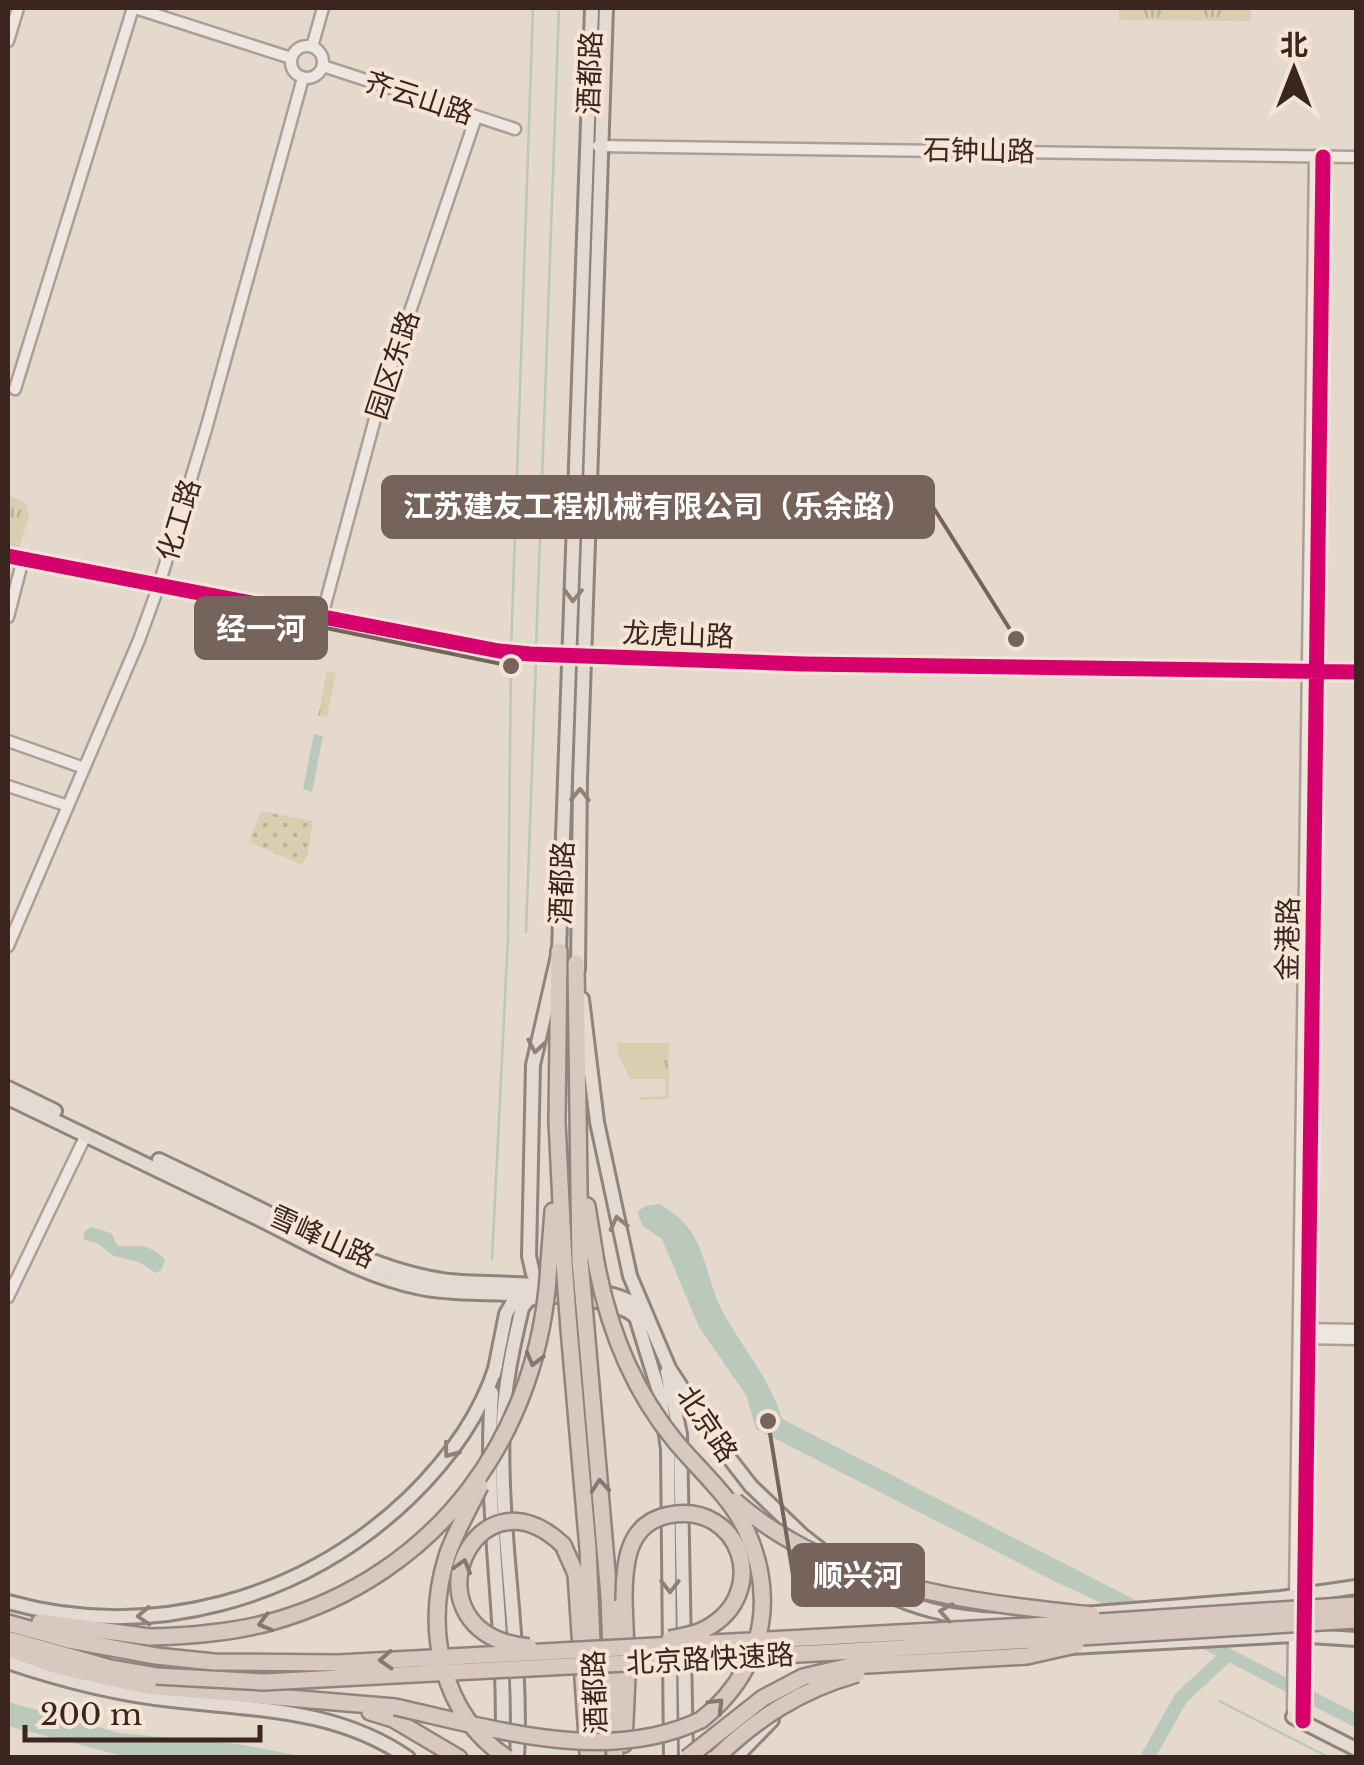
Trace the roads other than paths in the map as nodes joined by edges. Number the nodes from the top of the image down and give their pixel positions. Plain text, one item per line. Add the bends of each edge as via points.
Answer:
1 (18, 8) edge
2 (134, 8) edge
3 (323, 8) edge
4 (592, 8) edge
5 (606, 8) edge
6 (8, 41) edge
7 (312, 47) junction
8 (291, 58) junction
9 (322, 66) junction
10 (303, 78) junction
11 (476, 117) junction
12 (515, 129) dead end
13 (594, 146) junction
14 (1319, 156) junction
15 (1356, 157) edge
16 (15, 389) dead end
17 (8, 556) edge
18 (23, 559) junction
19 (160, 586) junction
20 (8, 616) edge
21 (322, 616) junction
22 (578, 656) junction
23 (1313, 671) junction
24 (1356, 672) edge
25 (8, 741) edge
26 (84, 768) junction
27 (8, 786) edge
28 (68, 806) junction
29 (8, 946) edge
30 (559, 952) junction
31 (576, 963) junction
32 (8, 1088) edge
33 (8, 1098) edge
34 (86, 1135) junction
35 (528, 1242) junction
36 (572, 1262) junction
37 (630, 1276) junction
38 (511, 1290) junction
39 (540, 1291) junction
40 (8, 1297) edge
41 (625, 1303) junction
42 (650, 1320) junction
43 (577, 1329) junction
44 (1356, 1330) edge
45 (1302, 1334) junction
46 (1356, 1339) edge
47 (660, 1346) junction
48 (496, 1366) junction
49 (498, 1451) junction
50 (707, 1478) junction
51 (1356, 1588) edge
52 (1299, 1595) junction
53 (8, 1602) edge
54 (1356, 1605) edge
55 (1181, 1616) junction
56 (8, 1619) edge
57 (1356, 1620) edge
58 (1129, 1634) junction
59 (1299, 1636) junction
60 (1356, 1638) edge
61 (8, 1639) edge
62 (8, 1648) edge
63 (620, 1648) junction
64 (573, 1652) junction
65 (8, 1662) edge
66 (910, 1662) junction
67 (151, 1681) junction
68 (287, 1696) junction
69 (1298, 1719) joint
70 (1356, 1750) edge
71 (408, 1758) edge
72 (459, 1758) edge
73 (505, 1758) edge
74 (517, 1758) edge
75 (588, 1758) edge
76 (597, 1758) edge
77 (615, 1758) edge
78 (623, 1758) edge
79 (671, 1758) edge
80 (687, 1758) edge
81 (716, 1758) edge
82 (735, 1758) edge

1 - 6 street
2 - 8 street
2 - 16 street
3 - 7 street
4 - 13 main road, 酒都路
5 - 13 main road, 酒都路
7 - 8 street via 301,47
7 - 9 street
8 - 10 street
9 - 10 street
9 - 11 street, 齐云山路
10 - 19 street, 化工路
11 - 12 street, 齐云山路
11 - 21 street, 园区东路 via 380,400
13 - 14 street, 石钟山路
13 - 22 main road, 酒都路
14 - 15 street, 石钟山路
14 - 23 street, 金港路
17 - 18 street, 龙虎山路
18 - 19 street, 龙虎山路
18 - 20 street
19 - 21 street, 龙虎山路
19 - 26 street, 化工路
21 - 22 street, 龙虎山路 via 500,651
22 - 23 street, 龙虎山路
22 - 30 main road, 酒都路
31 -> 22 main road, 酒都路
23 - 24 street, 龙虎山路
23 - 45 street, 金港路
25 - 26 street
26 - 28 street, 化工路
27 - 28 street
28 - 29 street, 化工路
30 -> 35 main road via 533,1064
30 - 36 highway, 酒都路 via 558,1122
31 - 36 highway, 酒都路
37 -> 31 main road, 北京路 via 596,1122
32 - 38 main road, 雪峰山路 via 374,1262
33 - 34 main road, 雪峰山路
34 - 38 main road, 雪峰山路 via 392,1280 419,1288
34 - 40 street
35 - 38 main road
35 - 38 main road
35 - 39 main road
36 - 43 highway, 酒都路, bridge
36 -> 49 highway, bridge via 545,1312 530,1374
36 - 50 highway, bridge via 607,1312 656,1416
37 - 41 main road
37 - 42 main road, 北京路
38 - 39 main road, 雪峰山路
38 - 48 main road
39 - 41 main road, 雪峰山路 via 604,1292
39 - 74 main road via 522,1308 503,1422
41 - 42 main road
41 -> 79 main road via 640,1322 668,1449
42 - 47 main road, 北京路
43 - 76 highway, 酒都路
77 -> 43 highway, 酒都路 via 610,1596
44 - 45 street
45 - 46 street
45 - 52 street, 金港路
52 -> 47 main road, 北京路 via 1016,1620 919,1607 861,1580 751,1486
47 - 80 main road via 680,1434
48 -> 53 main road via 476,1415 426,1481 381,1524 287,1582 250,1598 165,1615 73,1616
48 - 73 main road via 488,1448
49 -> 56 highway, bridge via 438,1525 403,1556 342,1594 270,1622 150,1637
49 - 73 highway, bridge via 448,1555 437,1636 448,1685 463,1713
50 - 55 highway, bridge via 760,1523 876,1578 992,1605
68 -> 50 highway, bridge via 395,1707 582,1755 626,1754 680,1735 714,1710 744,1672 764,1602 744,1526
51 - 52 main road, 北京路
52 - 59 street, 金港路
54 - 55 highway, 北京路快速路, bridge
55 - 63 highway, 北京路快速路, bridge
64 -> 56 highway, 北京路快速路, bridge via 214,1662 69,1640
57 - 58 highway, 北京路快速路, bridge
58 - 66 highway, bridge via 1027,1656
58 - 67 highway, 北京路快速路, bridge via 264,1682
59 - 60 main road
59 - 69 street, 金港路
59 - 82 main road via 898,1660 823,1684 784,1709
61 - 67 highway, 北京路快速路
62 - 67 highway via 60,1667
63 - 64 highway, 北京路快速路, bridge
63 - 78 highway, bridge via 691,1634 722,1618 742,1588 742,1561 728,1532 700,1514 675,1514 651,1521 628,1548 624,1566 624,1601 627,1677
64 -> 75 highway, bridge via 503,1642 475,1623 459,1591 461,1561 479,1535 507,1523 537,1525 564,1545 576,1574
65 - 71 main road via 130,1695 297,1714 372,1738
66 - 80 highway, bridge via 850,1666 782,1686
66 - 81 highway, bridge via 804,1693 746,1729
67 - 68 highway
68 - 72 highway via 393,1719
69 - 70 main road

